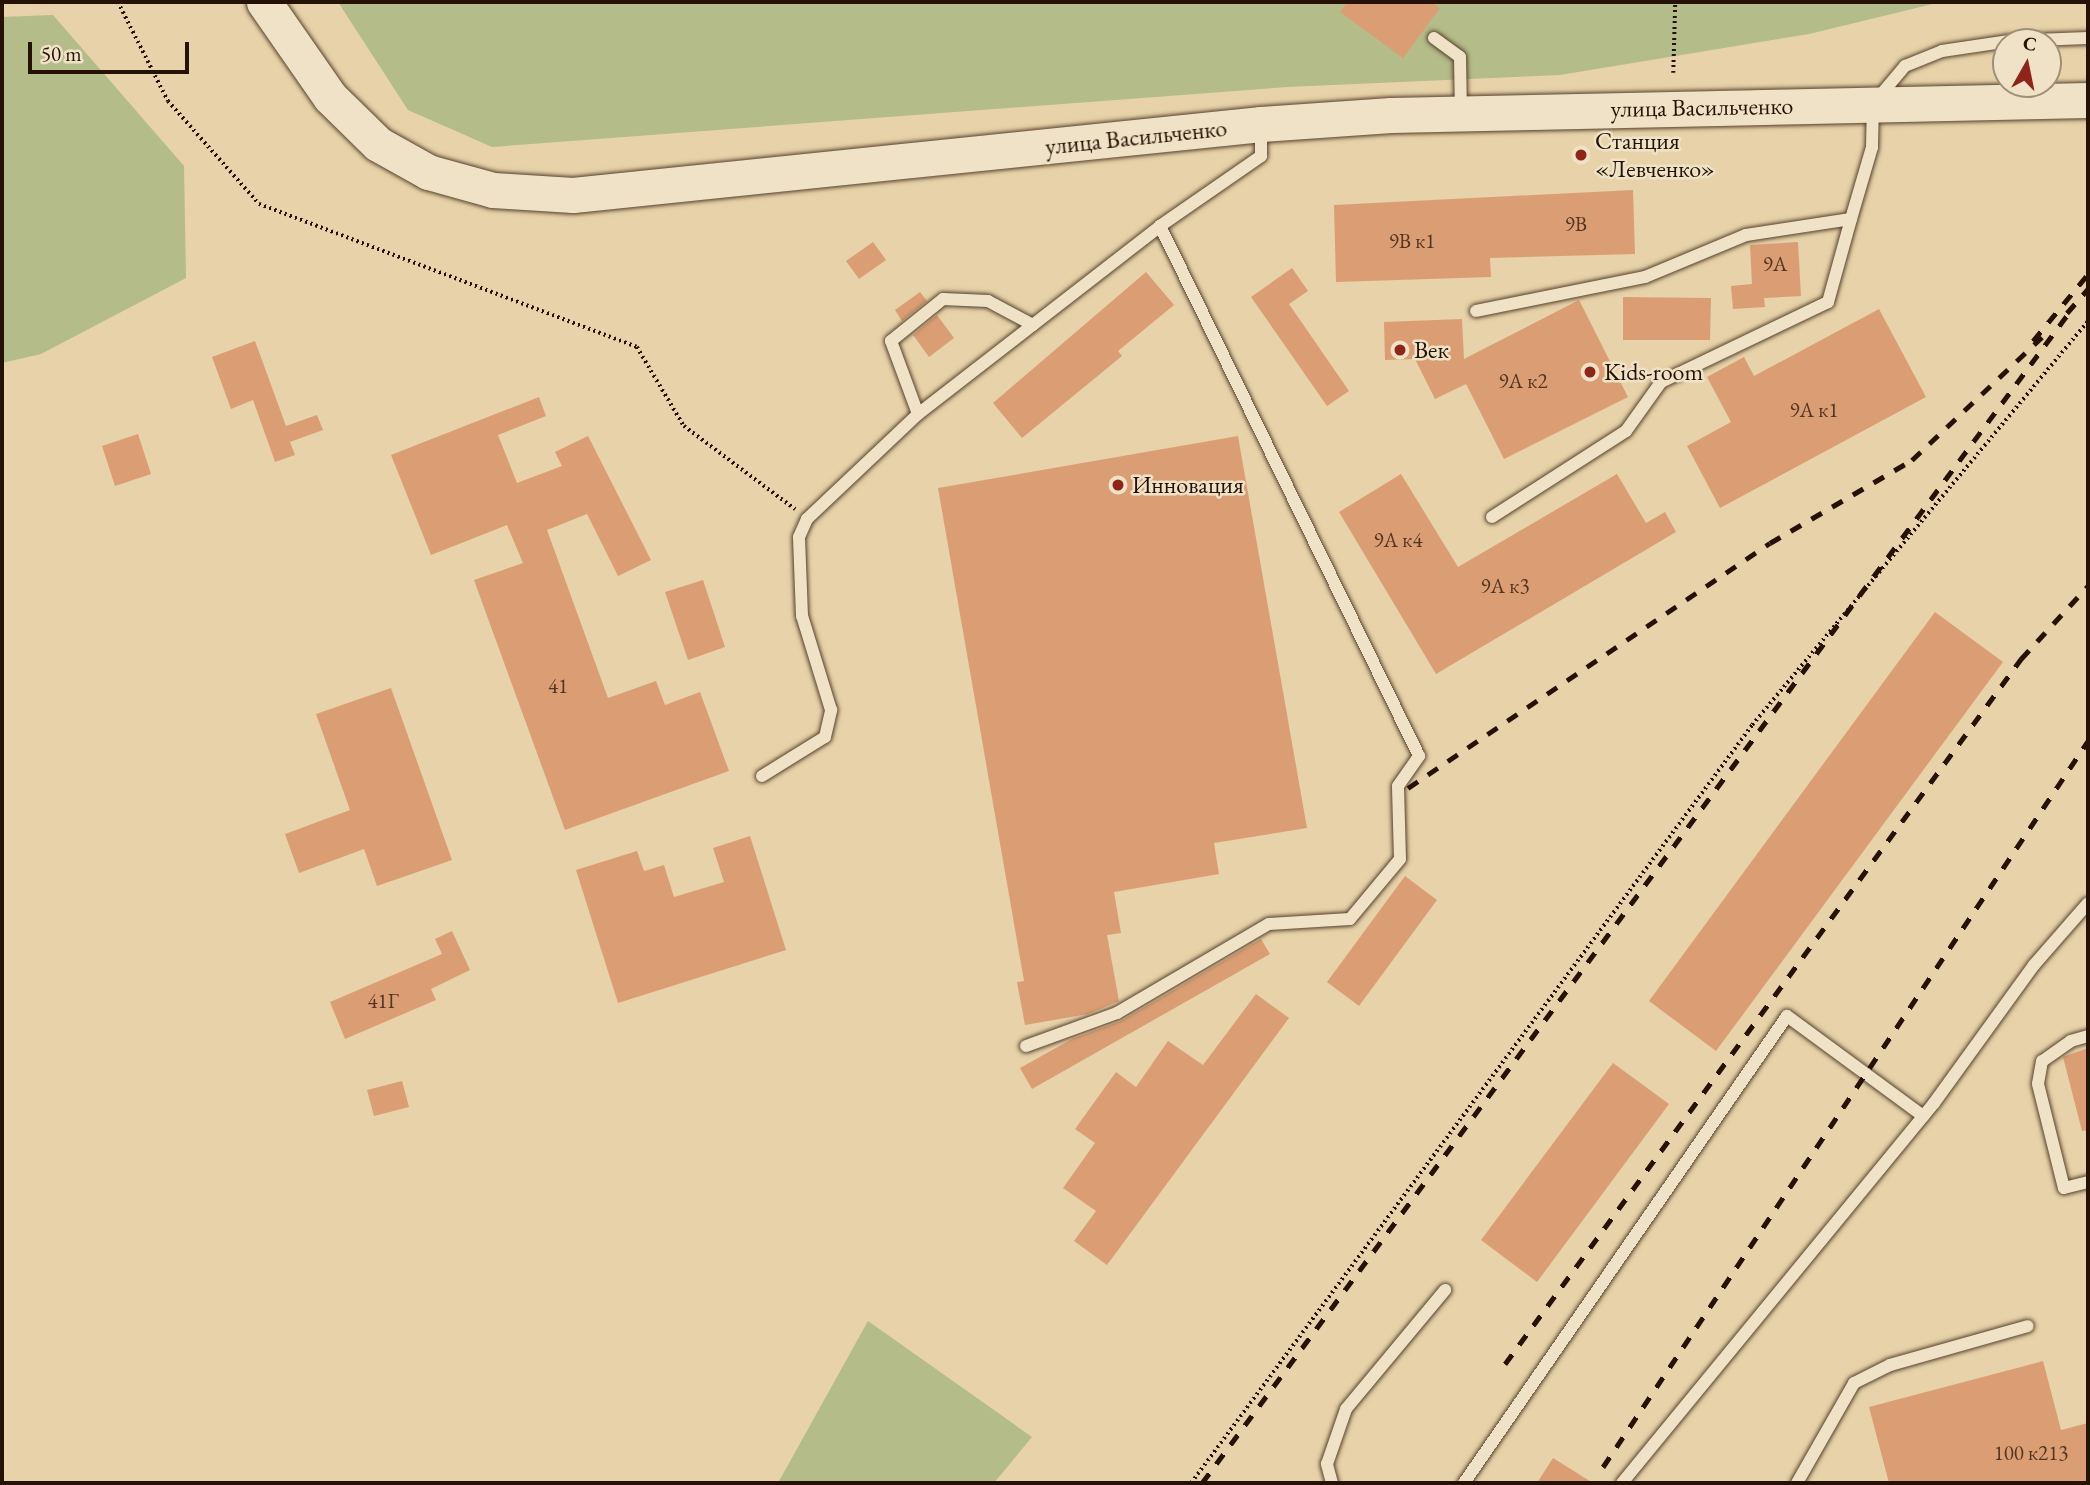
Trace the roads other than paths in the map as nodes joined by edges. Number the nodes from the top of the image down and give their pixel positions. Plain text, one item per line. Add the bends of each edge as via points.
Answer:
1 (264, 2) edge
2 (1434, 38) dead end
3 (2088, 38) edge
4 (2088, 100) edge
5 (1873, 104) junction
6 (1461, 115) junction
7 (1261, 124) junction
8 (1851, 219) junction
9 (1160, 226) junction
10 (1476, 311) dead end
11 (1032, 325) junction
12 (918, 415) junction
13 (1492, 517) dead end
14 (762, 776) dead end
15 (2088, 903) edge
16 (2088, 1035) edge
17 (1026, 1046) dead end
18 (1923, 1116) junction
19 (2088, 1182) edge
20 (1445, 1290) dead end
21 (2028, 1326) dead end
22 (1332, 1483) edge
23 (1464, 1483) edge
24 (1622, 1483) edge
25 (1797, 1483) edge

1 - 7 main road, улица Васильченко via 330,97 378,144 428,172 493,190 573,194
2 - 6 lane via 1460,57
3 - 5 lane via 2009,41 1942,51 1905,66
4 - 5 main road, улица Васильченко
5 - 6 main road, улица Васильченко
5 - 8 lane via 1872,146
6 - 7 main road, улица Васильченко
7 - 9 lane via 1261,156
8 - 10 lane via 1746,235 1645,277
8 - 13 lane via 1828,302 1661,382 1626,431
9 - 11 lane
9 - 17 lane via 1419,756 1398,786 1400,859 1350,919 1269,924 1116,1013
11 - 12 lane
11 - 12 lane via 988,301 943,299 891,341
12 - 14 lane via 807,519 799,537 802,616 831,710 825,737
15 - 18 lane via 2034,965
16 - 19 lane via 2042,1061 2038,1084 2064,1188
18 - 23 lane via 1787,1016
18 - 24 lane
20 - 22 lane via 1346,1409 1327,1464
21 - 25 lane via 1890,1365 1854,1383

